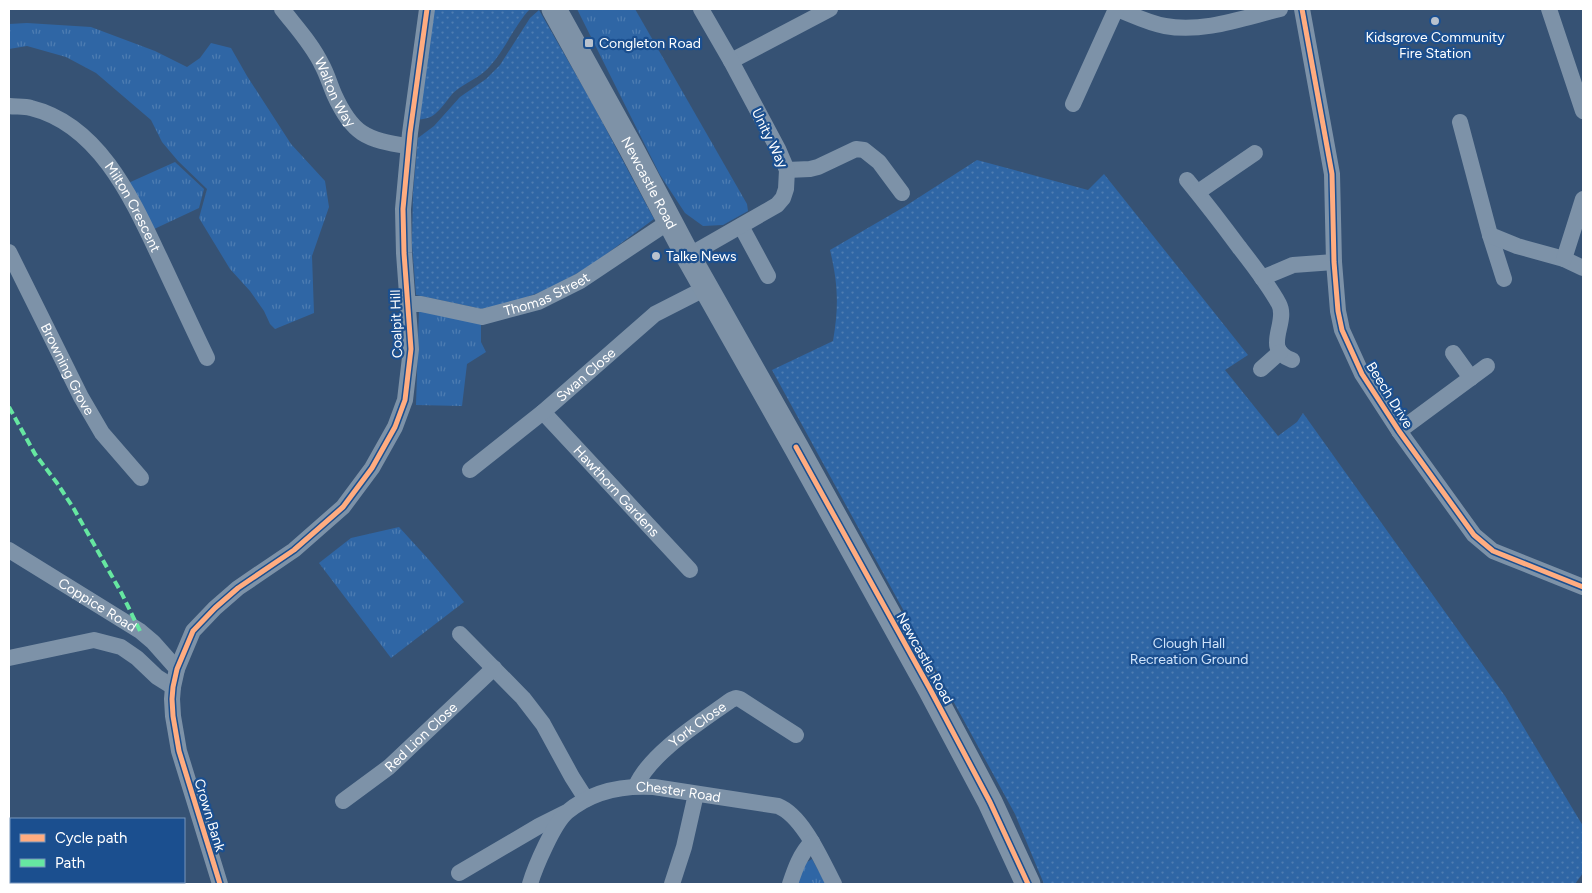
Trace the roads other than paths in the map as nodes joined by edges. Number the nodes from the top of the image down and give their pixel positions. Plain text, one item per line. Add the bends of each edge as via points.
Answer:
1 (282, 9) edge
2 (428, 9) edge
3 (554, 9) edge
4 (701, 9) edge
5 (830, 9) edge
6 (1117, 9) edge
7 (1280, 9) edge
8 (1302, 9) edge
9 (1549, 9) edge
10 (731, 61) junction
11 (1073, 104) dead end
12 (9, 106) edge
13 (1583, 111) edge
14 (1460, 122) dead end
15 (408, 146) junction
16 (1255, 153) dead end
17 (787, 170) junction
18 (1187, 180) dead end
19 (894, 190) dead end
20 (1198, 192) junction
21 (1583, 199) edge
22 (670, 221) junction
23 (741, 226) junction
24 (1490, 235) junction
25 (9, 252) edge
26 (688, 256) junction
27 (1564, 259) junction
28 (1334, 262) junction
29 (1583, 268) edge
30 (768, 277) dead end
31 (1262, 278) junction
32 (1504, 279) dead end
33 (706, 288) junction
34 (408, 304) junction
35 (1453, 353) dead end
36 (207, 358) dead end
37 (1487, 366) dead end
38 (1261, 369) dead end
39 (1471, 378) junction
40 (543, 412) junction
41 (1398, 431) junction
42 (470, 470) dead end
43 (141, 478) dead end
44 (9, 550) edge
45 (690, 570) dead end
46 (1583, 587) edge
47 (460, 634) dead end
48 (9, 658) edge
49 (494, 668) junction
50 (177, 669) junction
51 (173, 687) junction
52 (796, 736) dead end
53 (636, 786) junction
54 (696, 794) junction
55 (586, 799) junction
56 (343, 801) dead end
57 (565, 813) junction
58 (812, 842) junction
59 (459, 873) dead end
60 (220, 884) edge
61 (530, 884) edge
62 (672, 884) edge
63 (790, 884) edge
64 (834, 884) edge
65 (1028, 884) edge

1 - 15 street, Walton Way via 306,38 349,123 361,133
2 - 15 street, Coalpit Hill
3 - 22 highway, Newcastle Road
4 - 10 street, Unity Way
5 - 10 street
6 - 7 street via 1166,26 1196,28
6 - 11 street
8 - 28 street, Beech Drive via 1332,174
9 - 13 street
10 - 17 street, Unity Way
12 - 36 street, Milton Crescent via 46,112 86,139 109,164 136,207
14 - 24 street
15 - 34 street, Coalpit Hill via 403,209
16 - 20 street
17 - 19 street via 810,170 856,149 864,150 879,162
17 - 23 street, Unity Way via 784,198
18 - 20 street
20 - 31 street
21 - 27 street
22 - 26 highway, Newcastle Road
22 - 34 street, Thomas Street via 580,281 538,302 482,317
23 - 26 street, Unity Way
23 - 30 street
24 - 27 street
24 - 32 street
25 - 43 street, Browning Grove via 102,433
26 - 33 highway, Newcastle Road
27 - 29 street
28 - 31 street via 1293,265
28 - 41 street, Beech Drive via 1342,330 1362,374
31 - 38 street via 1282,311 1276,337 1278,348 1286,356
33 - 40 street, Swan Close via 655,314
33 - 65 highway, Newcastle Road via 930,689 990,802
34 - 50 street, Coalpit Hill via 411,349 405,400 395,427 372,468 343,507 294,550 238,588 215,608 194,631
35 - 39 street
37 - 39 street
39 - 41 street
40 - 42 street, Swan Close
40 - 45 street, Hawthorn Gardens
41 - 46 street, Beech Drive via 1482,543 1493,551
44 - 50 street, Coppice Road via 140,631
47 - 49 street
48 - 51 street via 94,640 121,647
49 - 55 street via 543,724
49 - 56 street, Red Lion Close via 389,767
50 - 51 street, Coalpit Hill
51 - 60 street, Crown Bank via 173,716 179,751
52 - 53 street, York Close via 736,698 653,760
53 - 54 street, Chester Road
53 - 55 street, Chester Road via 617,788
54 - 58 street, Chester Road via 778,806 793,816
54 - 62 street
55 - 57 street, Chester Road
57 - 59 street
57 - 61 street, Chester Road via 547,842
58 - 63 street via 795,868
58 - 64 street, Chester Road

